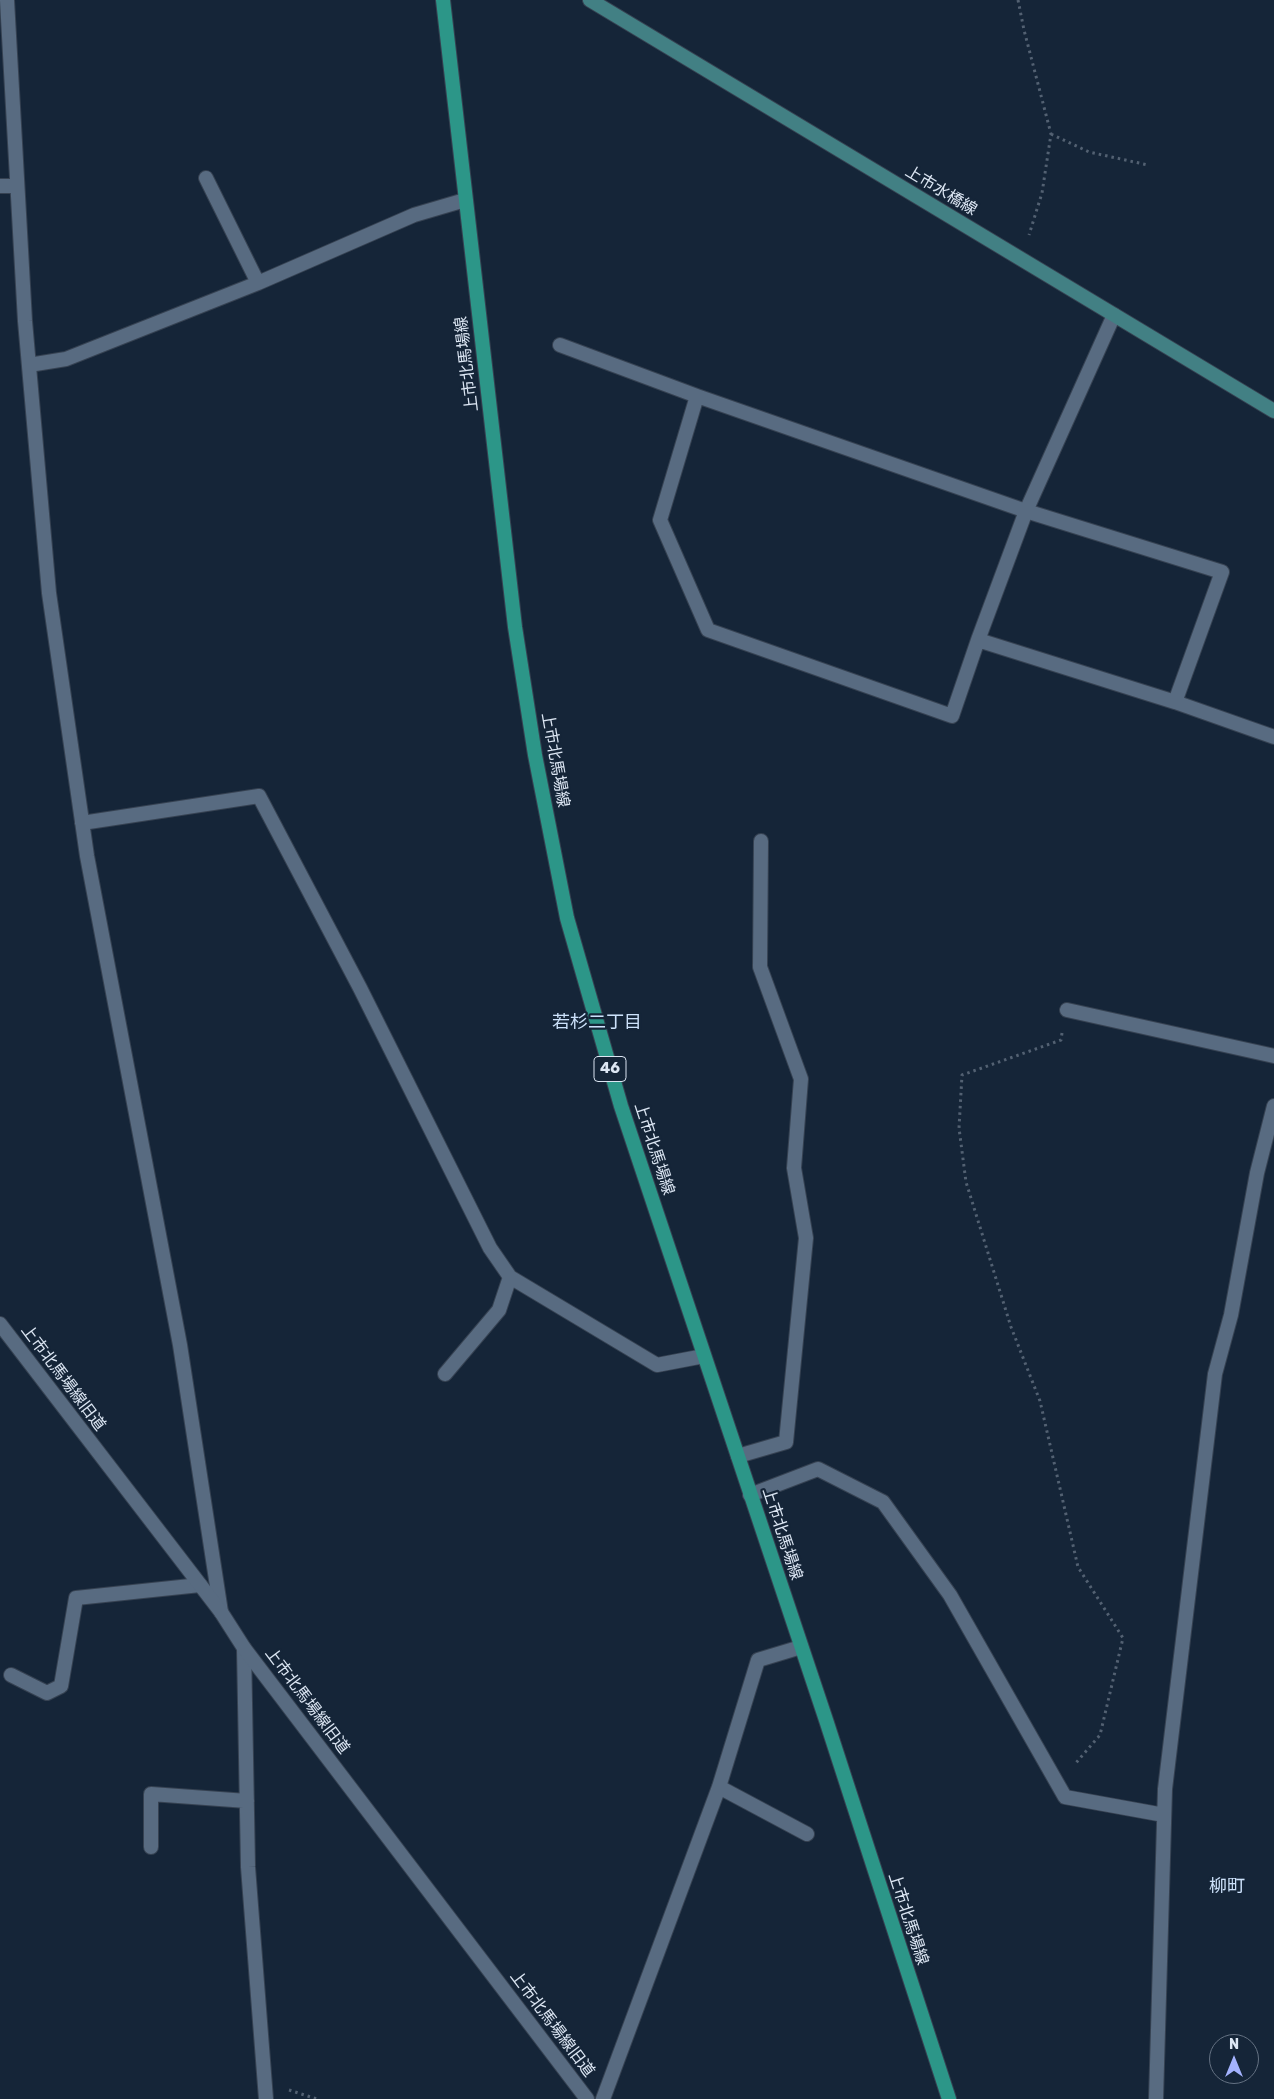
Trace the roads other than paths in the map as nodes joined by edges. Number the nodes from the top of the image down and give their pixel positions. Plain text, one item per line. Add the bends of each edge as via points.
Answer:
1 (7, 0) edge
2 (442, 0) edge
3 (590, 0) edge
4 (206, 178) dead end
5 (0, 186) edge
6 (17, 186) junction
7 (466, 200) junction
8 (258, 283) junction
9 (1114, 315) junction
10 (560, 345) dead end
11 (28, 365) junction
12 (697, 396) junction
13 (1274, 411) edge
14 (1026, 510) junction
15 (978, 640) junction
16 (1175, 702) junction
17 (1274, 738) edge
18 (82, 823) junction
19 (761, 841) dead end
20 (1067, 1010) road end
21 (1274, 1056) edge
22 (1274, 1106) edge
23 (510, 1277) junction
24 (0, 1324) edge
25 (704, 1356) junction
26 (445, 1374) dead end
27 (738, 1456) junction
28 (750, 1495) junction
29 (200, 1585) junction
30 (221, 1612) junction
31 (801, 1647) junction
32 (244, 1648) junction
33 (11, 1675) dead end
34 (719, 1787) junction
35 (247, 1801) junction
36 (1164, 1815) junction
37 (807, 1834) dead end
38 (151, 1847) dead end
39 (266, 2099) edge
40 (587, 2099) edge
41 (603, 2099) edge
42 (948, 2099) edge
43 (1156, 2099) edge

1 - 6 street
2 - 7 main road, 上市北馬場線 / 46
3 - 9 main road, 上市水橋線
4 - 8 street
5 - 6 street
6 - 11 street
7 - 8 street via 414,215
7 - 25 main road, 上市北馬場線 / 46 via 515,627 535,755 566,909 621,1106
8 - 11 street via 66,359
9 - 13 main road, 上市水橋線
9 - 14 street
10 - 12 street
11 - 18 street via 49,593
12 - 14 street
12 - 15 street via 660,520 708,630 952,716
14 - 15 street
14 - 16 street via 1222,572
15 - 16 street
16 - 17 street
18 - 23 street via 258,796 360,988 490,1248
18 - 30 street via 180,1345
19 - 27 street via 760,967 801,1079 794,1168 806,1238 786,1442
20 - 21 street
22 - 36 street via 1257,1174 1231,1315 1215,1374
23 - 25 street via 657,1365
23 - 26 street via 499,1310
24 - 29 street, 上市北馬場線旧道
25 - 27 main road, 上市北馬場線 / 46
27 - 28 main road, 上市北馬場線 / 46
28 - 31 main road, 上市北馬場線 / 46
28 - 36 street via 818,1469 883,1502 950,1595 1065,1797
29 - 30 street, 上市北馬場線旧道
29 - 33 street via 76,1598 60,1686 47,1693
30 - 32 street, 上市北馬場線旧道
31 - 34 street via 758,1660
31 - 42 main road, 上市北馬場線 / 46
32 - 35 street
32 - 40 street, 上市北馬場線旧道
34 - 37 street
34 - 41 street
35 - 38 street via 151,1794
35 - 39 street via 248,1867
36 - 43 street

